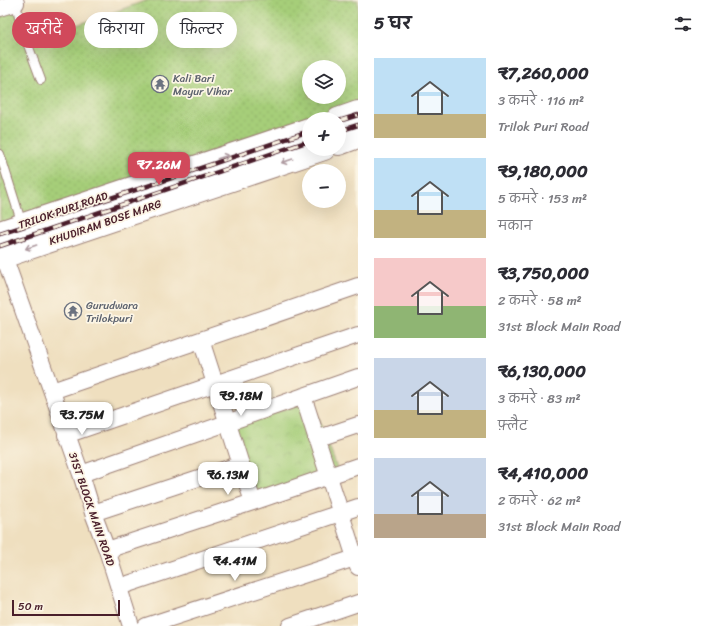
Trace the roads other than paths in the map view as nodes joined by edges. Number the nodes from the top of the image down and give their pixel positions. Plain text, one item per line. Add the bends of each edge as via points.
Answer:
1 (16, 1) edge
2 (0, 8) edge
3 (41, 80) dead end
4 (358, 112) edge
5 (346, 116) edge
6 (302, 130) edge
7 (358, 138) edge
8 (346, 142) edge
9 (0, 154) edge
10 (302, 156) edge
11 (22, 224) junction
12 (0, 232) edge
13 (2, 253) edge
14 (358, 286) edge
15 (358, 335) edge
16 (200, 340) junction
17 (358, 377) edge
18 (216, 385) junction
19 (52, 391) junction
20 (303, 396) junction
21 (228, 422) junction
22 (358, 425) edge
23 (66, 435) junction
24 (316, 439) junction
25 (241, 464) junction
26 (358, 466) edge
27 (81, 474) junction
28 (328, 477) junction
29 (254, 502) junction
30 (358, 507) edge
31 (340, 512) junction
32 (92, 513) junction
33 (106, 550) junction
34 (357, 560) edge
35 (119, 587) junction
36 (358, 603) edge
37 (131, 626) edge
38 (146, 626) edge
39 (290, 626) edge

1 - 2 street
1 - 3 lane via 21,26
4 - 5 street
11 -> 6 street, TRILOK PURI ROAD
7 - 8 street
9 - 11 lane
10 -> 13 street, KHUDIRAM BOSE MARG
11 - 12 street, TRILOK PURI ROAD
13 - 19 street, 31ST BLOCK MAIN ROAD
14 - 16 street
15 - 18 street
16 - 18 street
16 - 19 street
17 - 20 street
18 - 21 street
18 - 23 street
19 - 23 street, 31ST BLOCK MAIN ROAD
20 - 21 street
20 - 24 street
21 - 25 street
21 - 27 street
22 - 24 street
23 - 27 street, 31ST BLOCK MAIN ROAD
24 - 28 street
25 - 29 street
25 - 32 street
26 - 28 street
27 - 32 street, 31ST BLOCK MAIN ROAD
28 - 29 street
28 - 31 street
29 - 33 street
30 - 31 street
31 - 34 street
31 - 35 street
32 - 33 street, 31ST BLOCK MAIN ROAD
33 - 35 street, 31ST BLOCK MAIN ROAD
34 - 38 street
35 - 37 street, 31ST BLOCK MAIN ROAD
36 - 39 street

